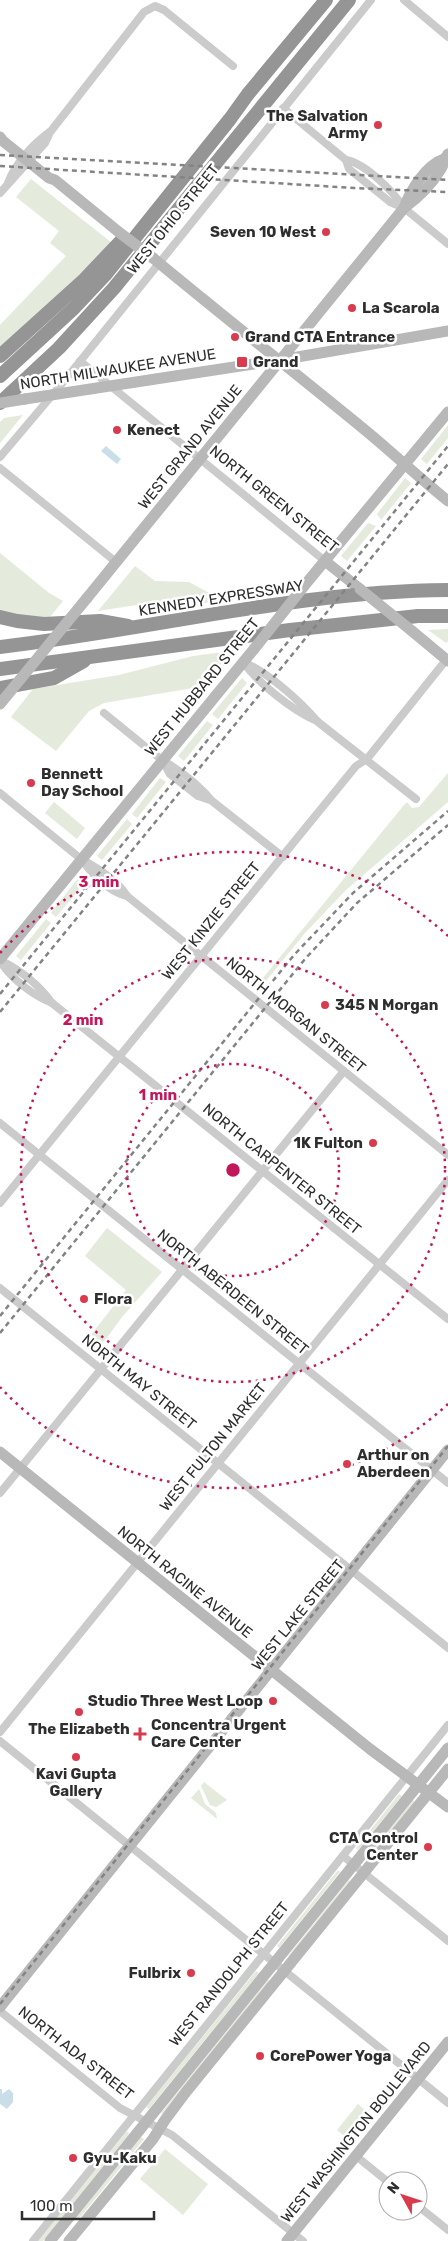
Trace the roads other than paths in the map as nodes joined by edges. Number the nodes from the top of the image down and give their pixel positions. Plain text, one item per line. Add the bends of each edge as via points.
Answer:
1 (370, 0) edge
2 (404, 0) edge
3 (325, 1) edge
4 (348, 1) edge
5 (448, 37) edge
6 (233, 66) dead end
7 (248, 94) junction
8 (283, 108) junction
9 (0, 136) edge
10 (446, 157) edge
11 (28, 158) junction
12 (0, 193) edge
13 (404, 208) junction
14 (448, 244) edge
15 (155, 261) junction
16 (448, 331) edge
17 (0, 356) edge
18 (280, 360) junction
19 (80, 361) junction
20 (0, 376) edge
21 (109, 385) junction
22 (52, 394) junction
23 (1, 403) edge
24 (448, 412) edge
25 (0, 456) edge
26 (200, 458) junction
27 (406, 463) junction
28 (0, 468) edge
29 (448, 492) edge
30 (448, 501) edge
31 (325, 561) junction
32 (116, 562) junction
33 (448, 590) edge
34 (448, 616) edge
35 (0, 617) edge
36 (139, 628) junction
37 (0, 647) edge
38 (90, 658) junction
39 (448, 659) edge
40 (243, 662) junction
41 (0, 669) edge
42 (0, 688) edge
43 (0, 704) edge
44 (104, 713) dead end
45 (367, 759) junction
46 (162, 760) junction
47 (0, 793) edge
48 (416, 799) dead end
49 (283, 857) junction
50 (81, 859) junction
51 (202, 956) junction
52 (0, 960) edge
53 (120, 1057) junction
54 (344, 1071) junction
55 (0, 1123) edge
56 (40, 1155) junction
57 (448, 1155) edge
58 (262, 1171) junction
59 (448, 1180) edge
60 (0, 1203) edge
61 (380, 1264) junction
62 (182, 1269) junction
63 (0, 1288) edge
64 (448, 1318) edge
65 (300, 1363) junction
66 (101, 1369) junction
67 (448, 1450) edge
68 (0, 1452) edge
69 (218, 1464) junction
70 (20, 1468) junction
71 (432, 1470) junction
72 (448, 1483) edge
73 (0, 1493) edge
74 (137, 1563) junction
75 (352, 1571) junction
76 (448, 1648) edge
77 (272, 1671) junction
78 (448, 1725) edge
79 (0, 1732) edge
80 (0, 1741) edge
81 (448, 1748) edge
82 (448, 1769) edge
83 (406, 1777) junction
84 (418, 1785) junction
85 (429, 1793) junction
86 (448, 1807) edge
87 (130, 1846) junction
88 (343, 1856) junction
89 (354, 1865) junction
90 (364, 1874) junction
91 (448, 1941) edge
92 (264, 1954) junction
93 (275, 1963) junction
94 (285, 1971) junction
95 (0, 2009) edge
96 (448, 2042) edge
97 (418, 2079) junction
98 (448, 2103) edge
99 (134, 2116) junction
100 (146, 2122) junction
101 (159, 2129) junction
102 (356, 2156) junction
103 (378, 2174) edge
104 (428, 2214) edge
105 (448, 2230) edge
106 (294, 2238) edge
107 (33, 2241) edge
108 (50, 2241) edge
109 (69, 2241) edge

1 - 8 street, WEST OHIO STREET
2 - 5 street
3 - 7 highway, WEST OHIO STREET
4 - 23 highway, WEST OHIO STREET via 114,288 59,348
6 - 11 street via 155,6 144,12 45,143
7 - 17 highway via 224,115 114,249
7 - 20 highway, WEST OHIO STREET via 105,275
8 - 13 street via 346,160 355,161 396,195
8 - 15 street, WEST OHIO STREET
9 - 11 main road
10 - 13 main road, WEST GRAND AVENUE via 442,168 416,200
11 - 12 street via 17,177
11 - 15 main road, bridge
13 - 14 street
13 - 18 main road, WEST GRAND AVENUE
15 - 18 main road
15 - 19 street, WEST OHIO STREET
16 - 18 main road, NORTH MILWAUKEE AVENUE
18 - 21 main road, NORTH MILWAUKEE AVENUE
18 - 26 main road, WEST GRAND AVENUE
18 - 27 main road
19 - 21 street, NORTH GREEN STREET
19 - 22 street, WEST OHIO STREET
21 - 22 main road, NORTH MILWAUKEE AVENUE
21 - 26 street, NORTH GREEN STREET
22 - 23 main road, NORTH MILWAUKEE AVENUE, bridge
22 - 25 street, WEST OHIO STREET
24 - 27 main road, WEST HUBBARD STREET
26 - 31 street, NORTH GREEN STREET
26 - 32 main road, WEST GRAND AVENUE
27 - 29 main road via 420,469
27 - 30 main road via 415,475
27 - 31 main road, WEST HUBBARD STREET
28 - 32 street
31 - 39 main road, NORTH GREEN STREET, bridge
31 - 40 main road, WEST HUBBARD STREET, bridge
32 - 43 main road, WEST GRAND AVENUE, bridge
33 - 36 highway, KENNEDY EXPRESSWAY via 314,600
34 - 38 highway via 418,616 290,630
35 - 36 highway via 44,624 100,621
36 - 37 highway, KENNEDY EXPRESSWAY
38 - 41 highway
38 - 42 highway via 54,678
39 - 45 street, WEST KINZIE STREET
40 - 45 street via 251,673 303,715 318,722
40 - 46 main road, WEST HUBBARD STREET
44 - 46 street
45 - 48 street
45 - 49 street, WEST KINZIE STREET via 356,766
46 - 49 street via 177,780 198,796 212,801
46 - 50 main road, WEST HUBBARD STREET
47 - 50 street, NORTH MORGAN STREET
49 - 51 street, WEST KINZIE STREET
50 - 51 street, NORTH MORGAN STREET via 95,866
50 - 52 main road, WEST HUBBARD STREET
51 - 53 street, WEST KINZIE STREET
51 - 54 street, NORTH MORGAN STREET
52 - 53 street, NORTH CARPENTER STREET via 8,973
53 - 56 street, WEST KINZIE STREET
53 - 58 street, NORTH CARPENTER STREET
54 - 57 street, NORTH MORGAN STREET
54 - 58 street
55 - 56 street, NORTH ABERDEEN STREET
56 - 60 street, WEST KINZIE STREET
56 - 62 street, NORTH ABERDEEN STREET
58 - 61 street, NORTH CARPENTER STREET
58 - 62 street
59 - 61 street, WEST FULTON MARKET
61 - 64 street, NORTH CARPENTER STREET
61 - 65 street, WEST FULTON MARKET
62 - 65 street, NORTH ABERDEEN STREET
62 - 66 street
63 - 66 street, NORTH MAY STREET
65 - 69 street, WEST FULTON MARKET
65 - 71 street, NORTH ABERDEEN STREET
66 - 69 street, NORTH MAY STREET
66 - 70 street
67 - 71 main road, WEST LAKE STREET
68 - 70 main road, NORTH RACINE AVENUE
69 - 74 street, WEST FULTON MARKET
69 - 75 street, NORTH MAY STREET
70 - 73 street
70 - 74 main road, NORTH RACINE AVENUE
71 - 72 street, NORTH ABERDEEN STREET
71 - 75 main road, WEST LAKE STREET
74 - 77 main road, NORTH RACINE AVENUE
74 - 79 street, WEST FULTON MARKET
75 - 76 street, NORTH MAY STREET
75 - 77 main road, WEST LAKE STREET
77 - 83 main road, NORTH RACINE AVENUE
77 - 87 main road, WEST LAKE STREET
78 - 83 street, WEST RANDOLPH STREET
80 - 87 street
81 - 84 main road, WEST RANDOLPH STREET
82 - 85 main road
83 - 84 main road, NORTH RACINE AVENUE
83 - 88 street, WEST RANDOLPH STREET
84 - 85 main road, NORTH RACINE AVENUE
84 - 89 main road, WEST RANDOLPH STREET
85 - 86 main road, NORTH RACINE AVENUE
85 - 90 main road
87 - 92 street
87 - 95 main road, WEST LAKE STREET
88 - 89 street
88 - 92 street, WEST RANDOLPH STREET
89 - 90 street
89 - 93 main road, WEST RANDOLPH STREET
90 - 91 street
90 - 94 main road
92 - 93 street
92 - 99 street, WEST RANDOLPH STREET
93 - 94 street
93 - 100 main road, WEST RANDOLPH STREET
94 - 97 street
94 - 101 main road
95 - 99 street, NORTH ADA STREET via 117,2106
96 - 97 main road, WEST WASHINGTON BOULEVARD
97 - 98 street
97 - 102 main road, WEST WASHINGTON BOULEVARD
99 - 100 street, NORTH ADA STREET
99 - 107 street, WEST RANDOLPH STREET
100 - 101 street, NORTH ADA STREET
100 - 108 main road, WEST RANDOLPH STREET
101 - 106 street, NORTH ADA STREET via 172,2135
101 - 109 main road
102 - 103 street
102 - 106 main road, WEST WASHINGTON BOULEVARD
104 - 105 street

